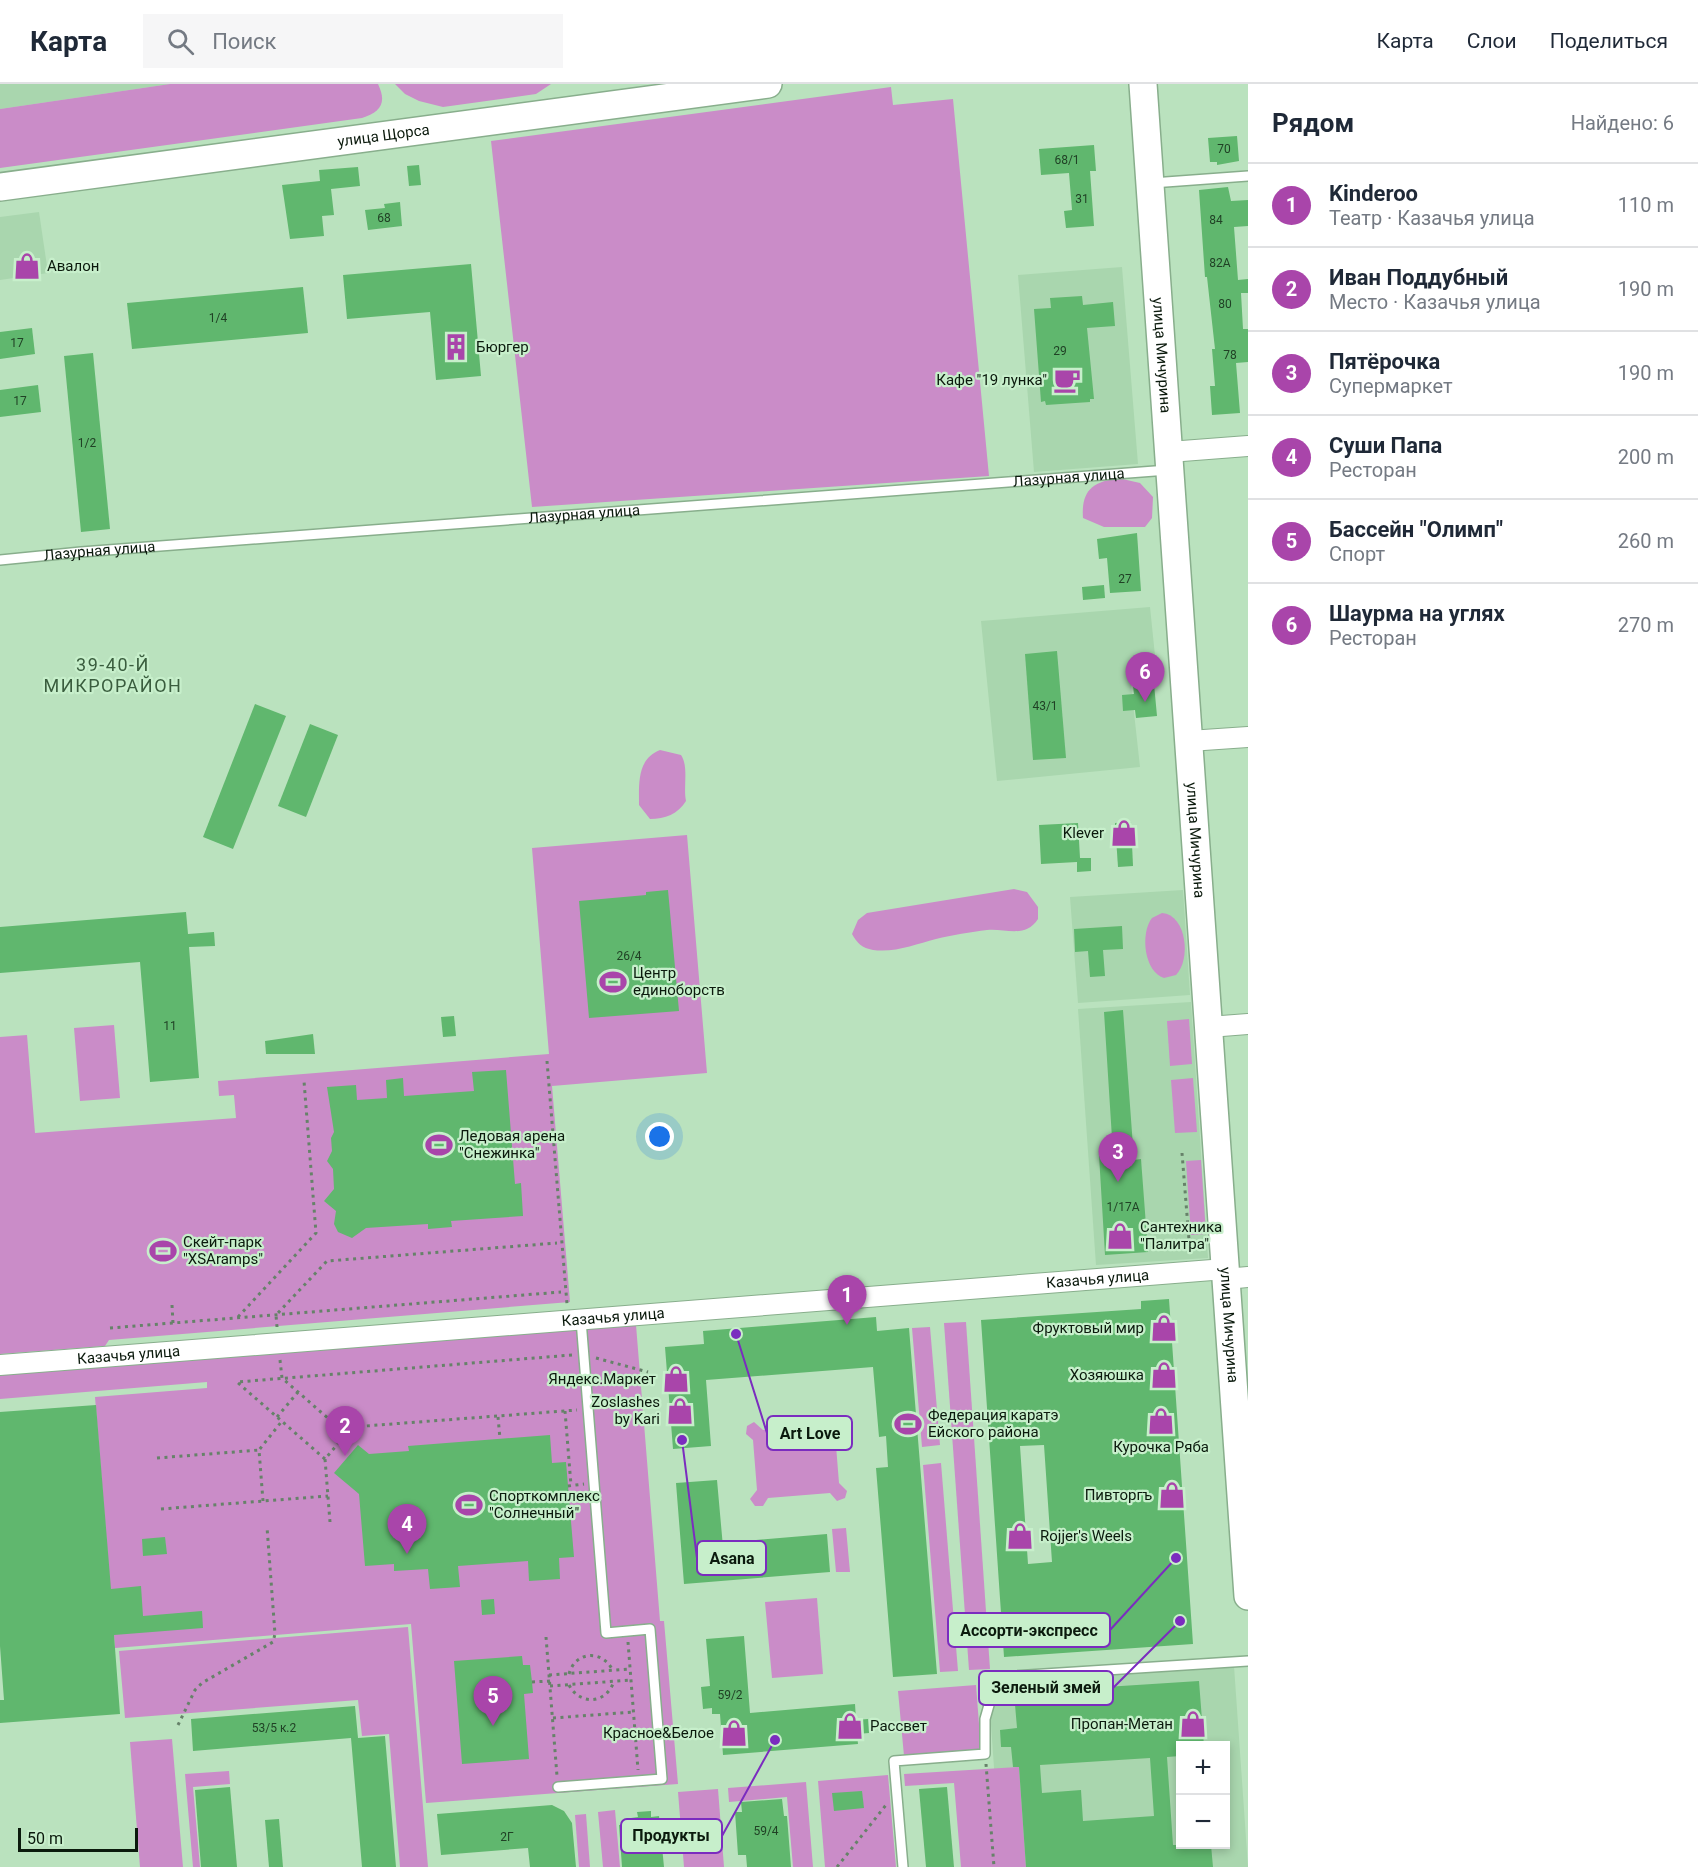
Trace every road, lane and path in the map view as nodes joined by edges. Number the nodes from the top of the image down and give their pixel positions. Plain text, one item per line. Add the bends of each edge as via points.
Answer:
1 (768, 84) edge
2 (1143, 84) edge
3 (1248, 176) edge
4 (1150, 183) junction
5 (0, 187) edge
6 (1248, 446) edge
7 (1169, 461) junction
8 (0, 560) edge
9 (1248, 736) edge
10 (1189, 741) junction
11 (1248, 1024) edge
12 (1209, 1027) junction
13 (548, 1061) dead end
14 (304, 1081) dead end
15 (1182, 1153) dead end
16 (1189, 1239) dead end
17 (556, 1243) dead end
18 (1233, 1275) edge
19 (561, 1292) dead end
20 (172, 1305) dead end
21 (276, 1315) junction
22 (237, 1318) junction
23 (574, 1320) junction
24 (174, 1323) junction
25 (110, 1328) dead end
26 (584, 1354) junction
27 (0, 1365) edge
28 (648, 1372) dead end
29 (282, 1378) junction
30 (298, 1392) junction
31 (588, 1409) junction
32 (565, 1411) junction
33 (498, 1416) junction
34 (277, 1417) junction
35 (282, 1422) junction
36 (346, 1434) junction
37 (500, 1439) dead end
38 (259, 1450) junction
39 (157, 1458) dead end
40 (325, 1459) junction
41 (586, 1484) dead end
42 (328, 1496) junction
43 (264, 1501) junction
44 (161, 1509) dead end
45 (330, 1522) dead end
46 (267, 1527) dead end
47 (1246, 1539) edge
48 (1248, 1596) edge
49 (627, 1631) junction
50 (546, 1637) dead end
51 (1248, 1661) edge
52 (630, 1669) junction
53 (613, 1671) junction
54 (569, 1674) junction
55 (549, 1675) junction
56 (631, 1680) junction
57 (550, 1681) junction
58 (614, 1681) junction
59 (532, 1682) dead end
60 (569, 1685) junction
61 (550, 1686) junction
62 (633, 1712) junction
63 (553, 1718) junction
64 (178, 1725) dead end
65 (985, 1754) junction
66 (639, 1780) junction
67 (558, 1787) joint
68 (897, 1792) junction
69 (837, 1867) edge
70 (903, 1867) edge
71 (994, 1867) edge

1 - 5 street, улица Щорса
2 - 4 street, улица Мичурина
3 - 4 lane
4 - 7 street, улица Мичурина
6 - 7 street, Лазурная улица
7 - 8 lane, Лазурная улица
7 - 10 street, улица Мичурина
9 - 10 street
10 - 12 street, улица Мичурина
11 - 12 street
12 - 18 street, улица Мичурина
13 - 23 path
14 - 22 path via 316,1233
15 - 16 path
17 - 21 path via 327,1261
18 - 23 street, Казачья улица
18 - 47 street, улица Мичурина
19 - 21 path
20 - 24 path
21 - 22 path
22 - 24 path
23 - 26 lane
23 - 27 street, Казачья улица
24 - 25 path
26 - 28 path
26 - 29 path
26 - 31 lane
29 - 30 path
29 - 34 path via 237,1382
30 - 34 path
30 - 36 path
31 - 32 path
31 - 49 lane via 606,1633
32 - 33 path
32 - 41 path via 570,1486
33 - 36 path via 352,1427
33 - 37 path
34 - 35 path
35 - 38 path
35 - 40 path
36 - 40 path
38 - 39 path
38 - 43 path
40 - 42 path
42 - 43 path
42 - 45 path
43 - 44 path
46 - 64 path via 273,1642 202,1683
47 - 48 street, улица Мичурина
49 - 52 path
49 - 66 lane via 650,1629 662,1779
50 - 55 path
51 - 65 lane via 997,1677 985,1719
52 - 53 path
52 - 56 path
53 - 54 path
53 - 54 path via 603,1658 590,1655 575,1662
54 - 55 path
55 - 57 path
56 - 58 path
56 - 62 path
57 - 59 path
57 - 61 path
58 - 60 path
58 - 60 path via 608,1694 592,1700 579,1697
60 - 61 path
61 - 63 path
62 - 63 path
62 - 66 path
63 - 67 path
65 - 68 lane via 894,1761
65 - 71 path
66 - 67 lane
68 - 69 path
68 - 70 lane

